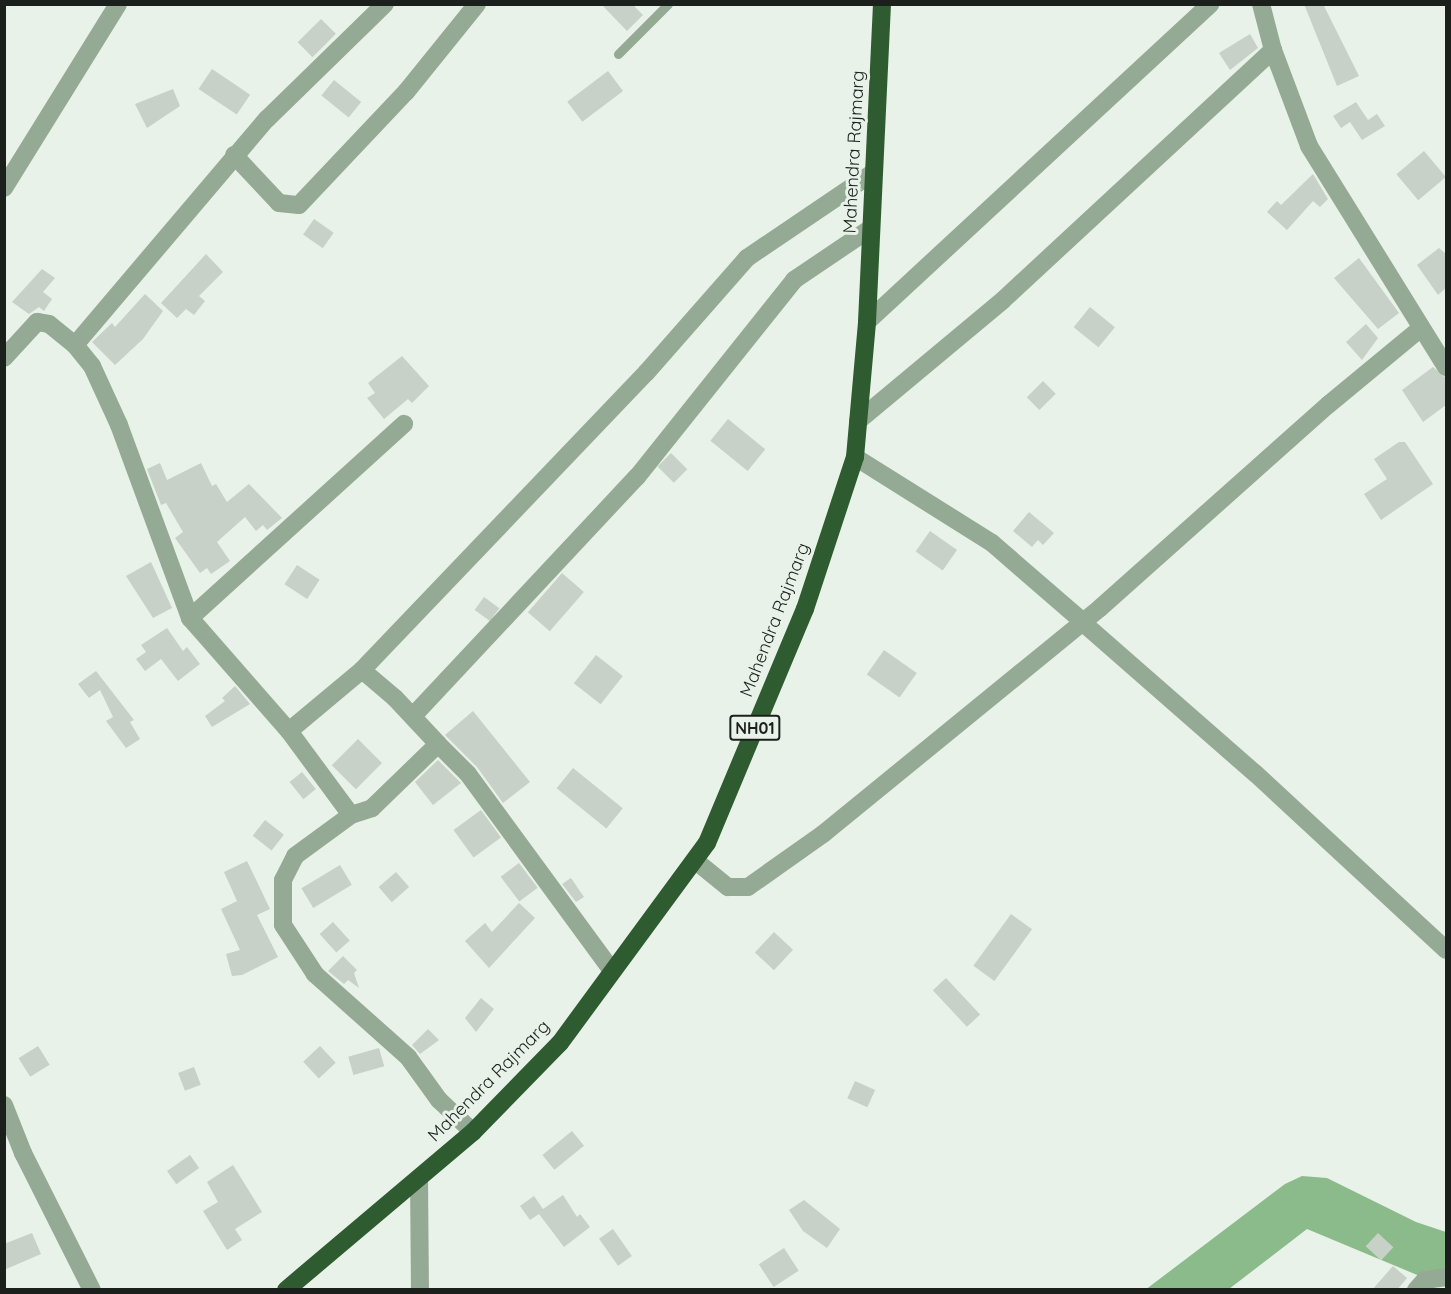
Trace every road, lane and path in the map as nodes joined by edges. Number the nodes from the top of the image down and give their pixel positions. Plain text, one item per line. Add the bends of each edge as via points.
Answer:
1 (118, 4) edge
2 (385, 4) edge
3 (477, 4) edge
4 (668, 4) edge
5 (1211, 4) edge
6 (1261, 4) edge
7 (885, 7) edge
8 (1273, 50) junction
9 (618, 54) dead end
10 (234, 155) junction
11 (874, 172) junction
12 (4, 188) edge
13 (871, 228) junction
14 (867, 322) junction
15 (1421, 328) junction
16 (75, 345) junction
17 (4, 358) edge
18 (1446, 367) edge
19 (858, 421) junction
20 (404, 424) dead end
21 (855, 457) junction
22 (190, 618) junction
23 (1082, 621) junction
24 (362, 670) junction
25 (413, 717) junction
26 (289, 731) junction
27 (438, 744) junction
28 (351, 815) junction
29 (697, 862) junction
30 (1446, 950) edge
31 (612, 971) junction
32 (4, 1105) edge
33 (473, 1132) junction
34 (419, 1178) junction
35 (1446, 1277) edge
36 (92, 1290) edge
37 (286, 1290) edge
38 (420, 1290) edge
39 (1416, 1290) edge

1 - 12 street
2 - 10 street
3 - 10 street via 406,92 299,205 279,202
4 - 9 lane
5 - 14 street
6 - 8 street
7 - 11 highway, Mahendra Rajmarg / NH01
8 - 15 street via 1309,146
8 - 19 street via 1003,300
10 - 16 street
11 - 13 highway, Mahendra Rajmarg / NH01
11 - 24 street via 747,258 646,373
13 - 14 highway, Mahendra Rajmarg / NH01
13 - 25 street via 794,280 637,477
14 - 19 highway, Mahendra Rajmarg / NH01
15 - 18 street
15 - 23 street
16 - 17 street via 48,324 37,322
16 - 22 street via 92,366 119,425
19 - 21 highway, Mahendra Rajmarg / NH01
20 - 22 street
21 - 23 street via 992,543
21 - 29 highway, Mahendra Rajmarg / NH01 via 805,609
22 - 26 street
23 - 29 street via 823,834 748,887 728,887
23 - 30 street
24 - 25 street
24 - 26 street
25 - 27 street
26 - 28 street
27 - 28 street via 372,808
27 - 31 street via 468,774
28 - 33 street via 295,856 283,880 284,925 315,974 408,1057 439,1100
29 - 31 highway, Mahendra Rajmarg / NH01
31 - 33 highway, Mahendra Rajmarg / NH01 via 560,1042
32 - 36 street via 23,1153
33 - 34 highway, Mahendra Rajmarg / NH01
34 - 37 highway, Mahendra Rajmarg / NH01
34 - 38 street
35 - 39 street via 1425,1280

